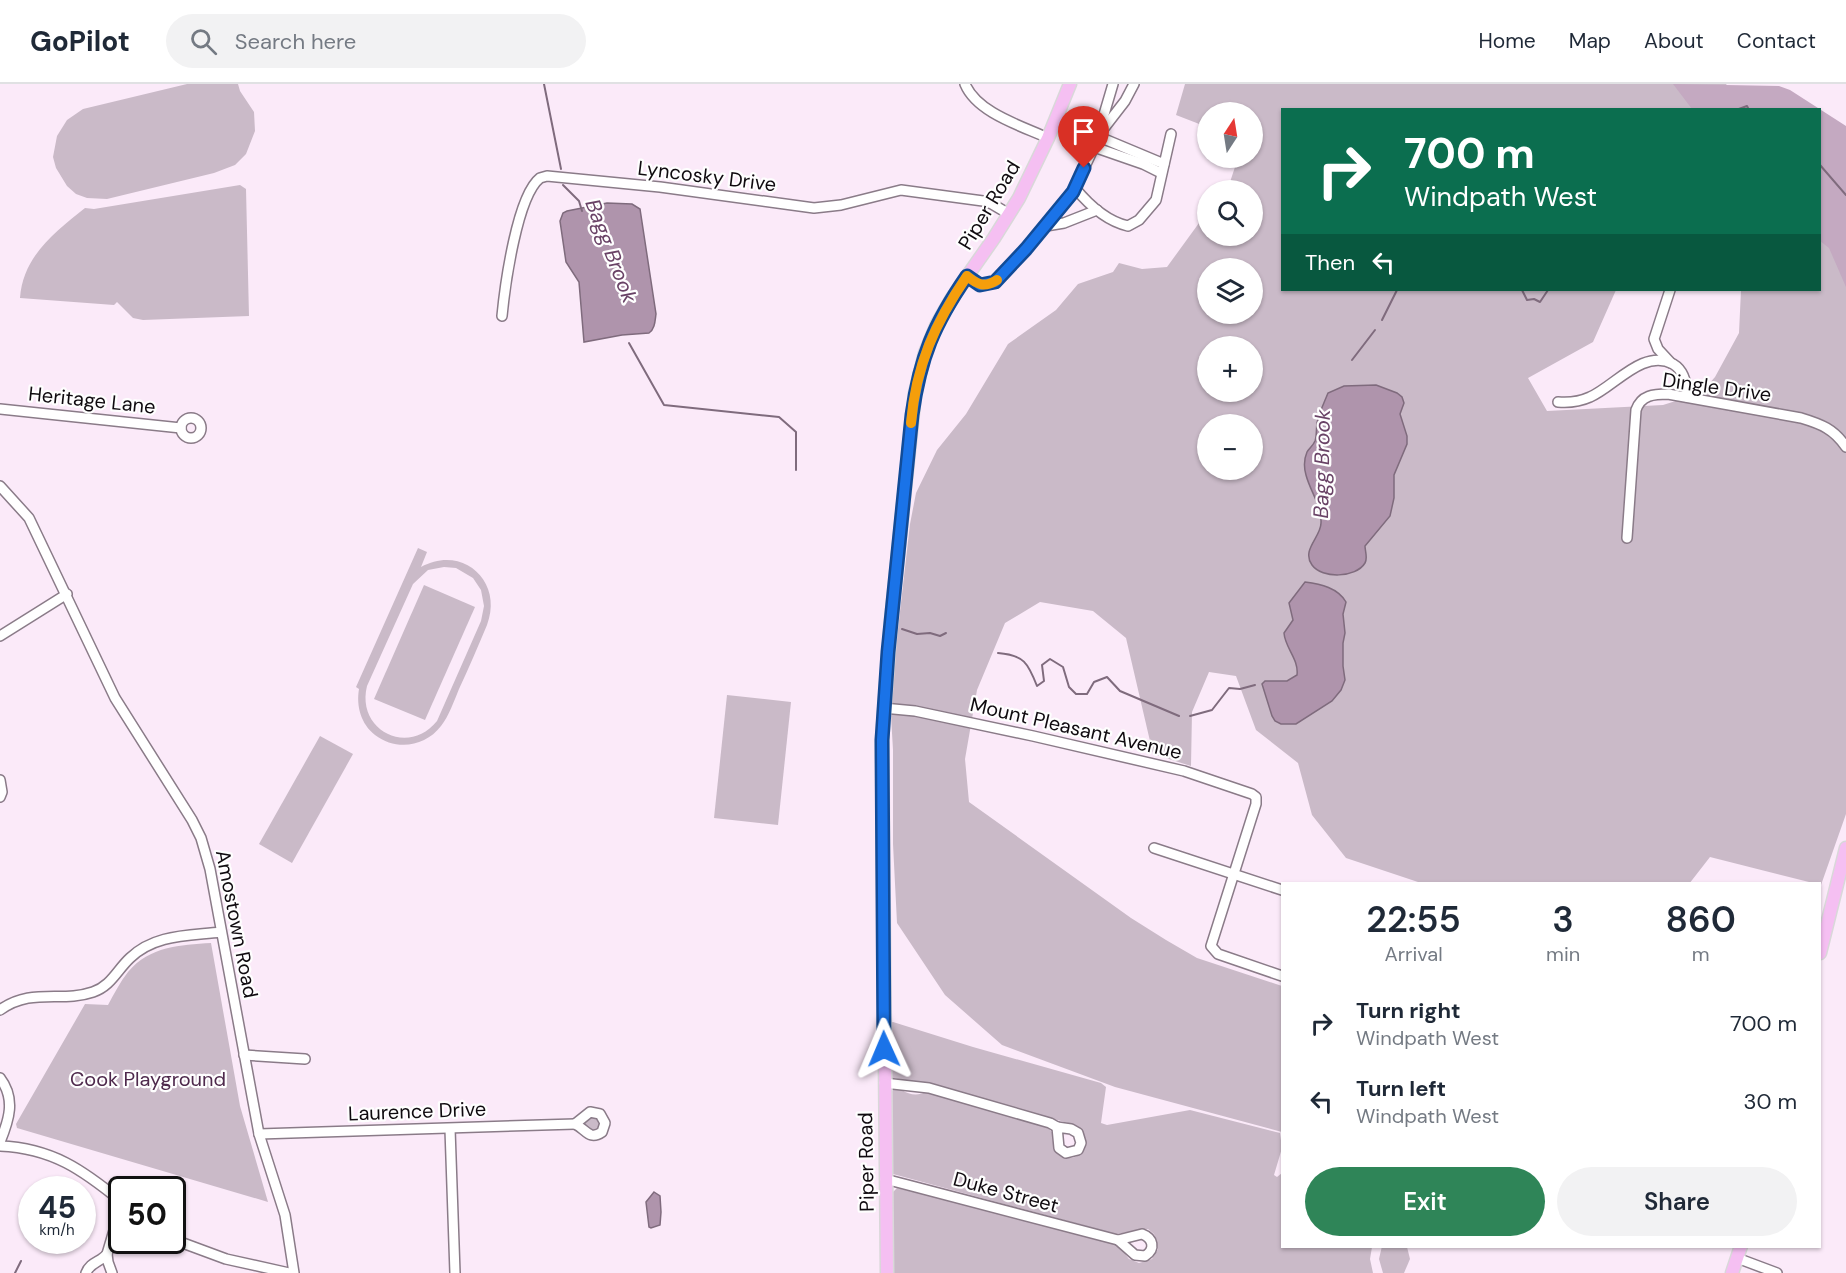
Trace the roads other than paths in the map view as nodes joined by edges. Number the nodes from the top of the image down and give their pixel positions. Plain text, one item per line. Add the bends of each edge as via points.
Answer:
1 (965, 84) edge
2 (1070, 84) edge
3 (1113, 84) edge
4 (1134, 84) edge
5 (1171, 134) dead end
6 (1097, 136) junction
7 (1048, 138) junction
8 (1094, 147) junction
9 (1163, 169) junction
10 (1075, 189) junction
11 (1097, 210) junction
12 (1009, 214) junction
13 (1046, 226) junction
14 (967, 276) junction
15 (1670, 291) edge
16 (502, 316) dead end
17 (1671, 363) junction
18 (1687, 397) junction
19 (1558, 402) dead end
20 (0, 409) edge
21 (181, 428) dead end
22 (1846, 447) edge
23 (0, 486) edge
24 (1627, 538) dead end
25 (67, 594) junction
26 (0, 636) edge
27 (883, 708) junction
28 (0, 780) edge
29 (0, 797) edge
30 (1154, 848) dead end
31 (1846, 848) edge
32 (1233, 875) junction
33 (1281, 890) edge
34 (221, 932) junction
35 (1821, 949) edge
36 (1281, 976) edge
37 (0, 1010) edge
38 (244, 1055) junction
39 (305, 1059) dead end
40 (0, 1078) edge
41 (884, 1083) junction
42 (575, 1124) dead end
43 (1057, 1127) dead end
44 (450, 1129) junction
45 (259, 1134) junction
46 (0, 1144) edge
47 (885, 1179) junction
48 (108, 1190) edge
49 (1118, 1239) dead end
50 (186, 1244) edge
51 (108, 1251) edge
52 (1739, 1252) edge
53 (107, 1254) junction
54 (86, 1273) edge
55 (112, 1273) edge
56 (289, 1273) edge
57 (294, 1273) edge
58 (455, 1273) edge
59 (887, 1273) edge
60 (1732, 1273) edge
61 (1777, 1273) edge

1 - 7 street via 984,107
2 - 7 main road, Piper Road
3 - 6 street
4 - 6 street
5 - 9 street
6 - 8 street
6 - 9 street
7 - 12 main road, Piper Road
8 - 9 street
8 - 10 street
9 - 11 street via 1156,200 1139,220 1128,226
10 - 11 street
10 - 13 street
11 - 13 street
12 - 14 main road, Piper Road
12 - 16 street, Lyncosky Drive via 982,201 901,190 841,205 814,207 547,176 534,183 528,194
13 - 14 street via 995,282 980,285
14 - 27 main road, Piper Road via 933,332 915,393
15 - 17 street via 1654,339
17 - 18 street via 1682,372
17 - 19 street via 1644,364 1593,397
18 - 22 street, Dingle Drive via 1801,418 1838,435
18 - 24 street, Dingle Drive via 1656,394 1639,402
20 - 21 street, Heritage Lane
23 - 25 street, Amostown Road via 29,518
25 - 26 street
25 - 34 street, Amostown Road via 115,698 201,838
27 - 32 street, Mount Pleasant Avenue via 994,727 1184,771 1248,791 1256,797 1256,804
27 - 41 main road, Piper Road
28 - 29 street
30 - 32 street
31 - 35 main road
32 - 33 street
32 - 36 street via 1212,942 1214,951
34 - 37 street via 173,936 148,945 129,959 108,984 92,992 27,998
34 - 38 street, Amostown Road
38 - 39 street
38 - 45 street, Amostown Road
40 - 46 street via 10,1109
41 - 43 street via 929,1088
41 - 47 main road, Piper Road
42 - 44 street, Laurence Drive
44 - 45 street, Laurence Drive
44 - 58 street
45 - 57 street, Amostown Road via 285,1215
46 - 48 street via 61,1159
47 - 49 street, Duke Street
47 - 59 main road, Piper Road
50 - 56 street via 226,1259
51 - 53 street
52 - 60 main road
52 - 61 street
53 - 54 street via 91,1264
53 - 55 street

